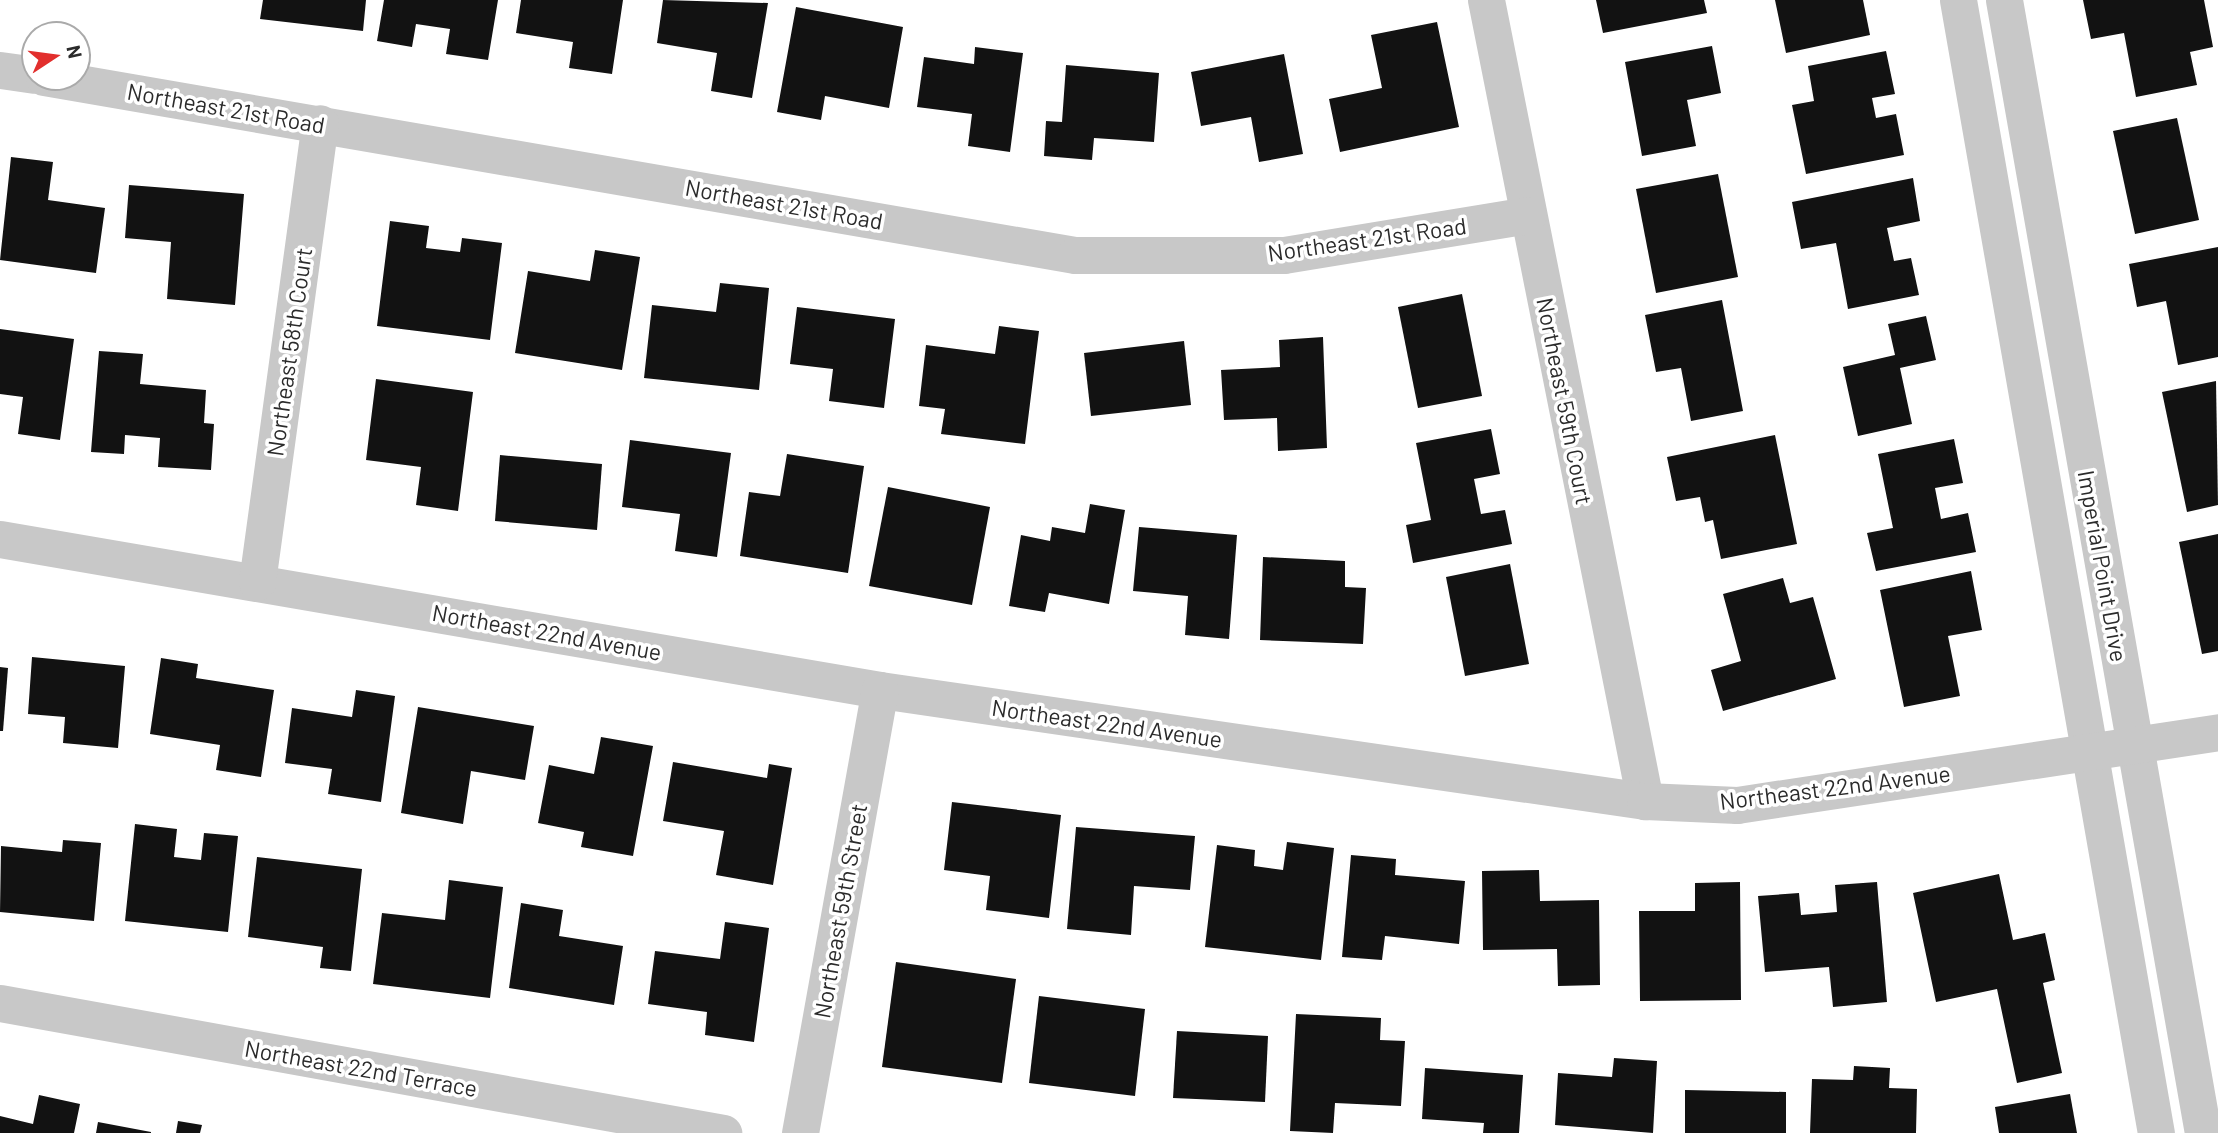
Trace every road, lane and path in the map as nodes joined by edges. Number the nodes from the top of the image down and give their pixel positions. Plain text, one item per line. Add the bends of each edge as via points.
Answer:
1 (1486, 0) edge
2 (1958, 0) edge
3 (2004, 0) edge
4 (0, 70) edge
5 (21, 73) edge
6 (91, 85) edge
7 (320, 123) junction
8 (1528, 215) junction
9 (0, 539) edge
10 (257, 582) junction
11 (880, 690) junction
12 (2218, 732) edge
13 (2134, 746) junction
14 (2090, 752) junction
15 (1645, 801) junction
16 (0, 1003) edge
17 (723, 1133) edge
18 (800, 1133) edge
19 (2156, 1133) edge
20 (2203, 1133) edge

1 - 8 street, Northeast 59th Court
2 - 14 street, Imperial Point Drive
3 - 13 street, Imperial Point Drive
4 - 5 street
6 - 7 street, Northeast 21st Road
7 - 8 street, Northeast 21st Road via 1075,255 1283,255
7 - 10 street, Northeast 58th Court
8 - 15 street, Northeast 59th Court
9 - 10 street, Northeast 22nd Avenue
10 - 11 street, Northeast 22nd Avenue
11 - 15 street, Northeast 22nd Avenue
11 - 18 street, Northeast 59th Street
12 - 13 street, Northeast 22nd Avenue
13 - 14 street, Northeast 22nd Avenue
13 - 20 street, Imperial Point Drive
14 - 15 street, Northeast 22nd Avenue via 1737,804
14 - 19 street, Imperial Point Drive
16 - 17 street, Northeast 22nd Terrace

